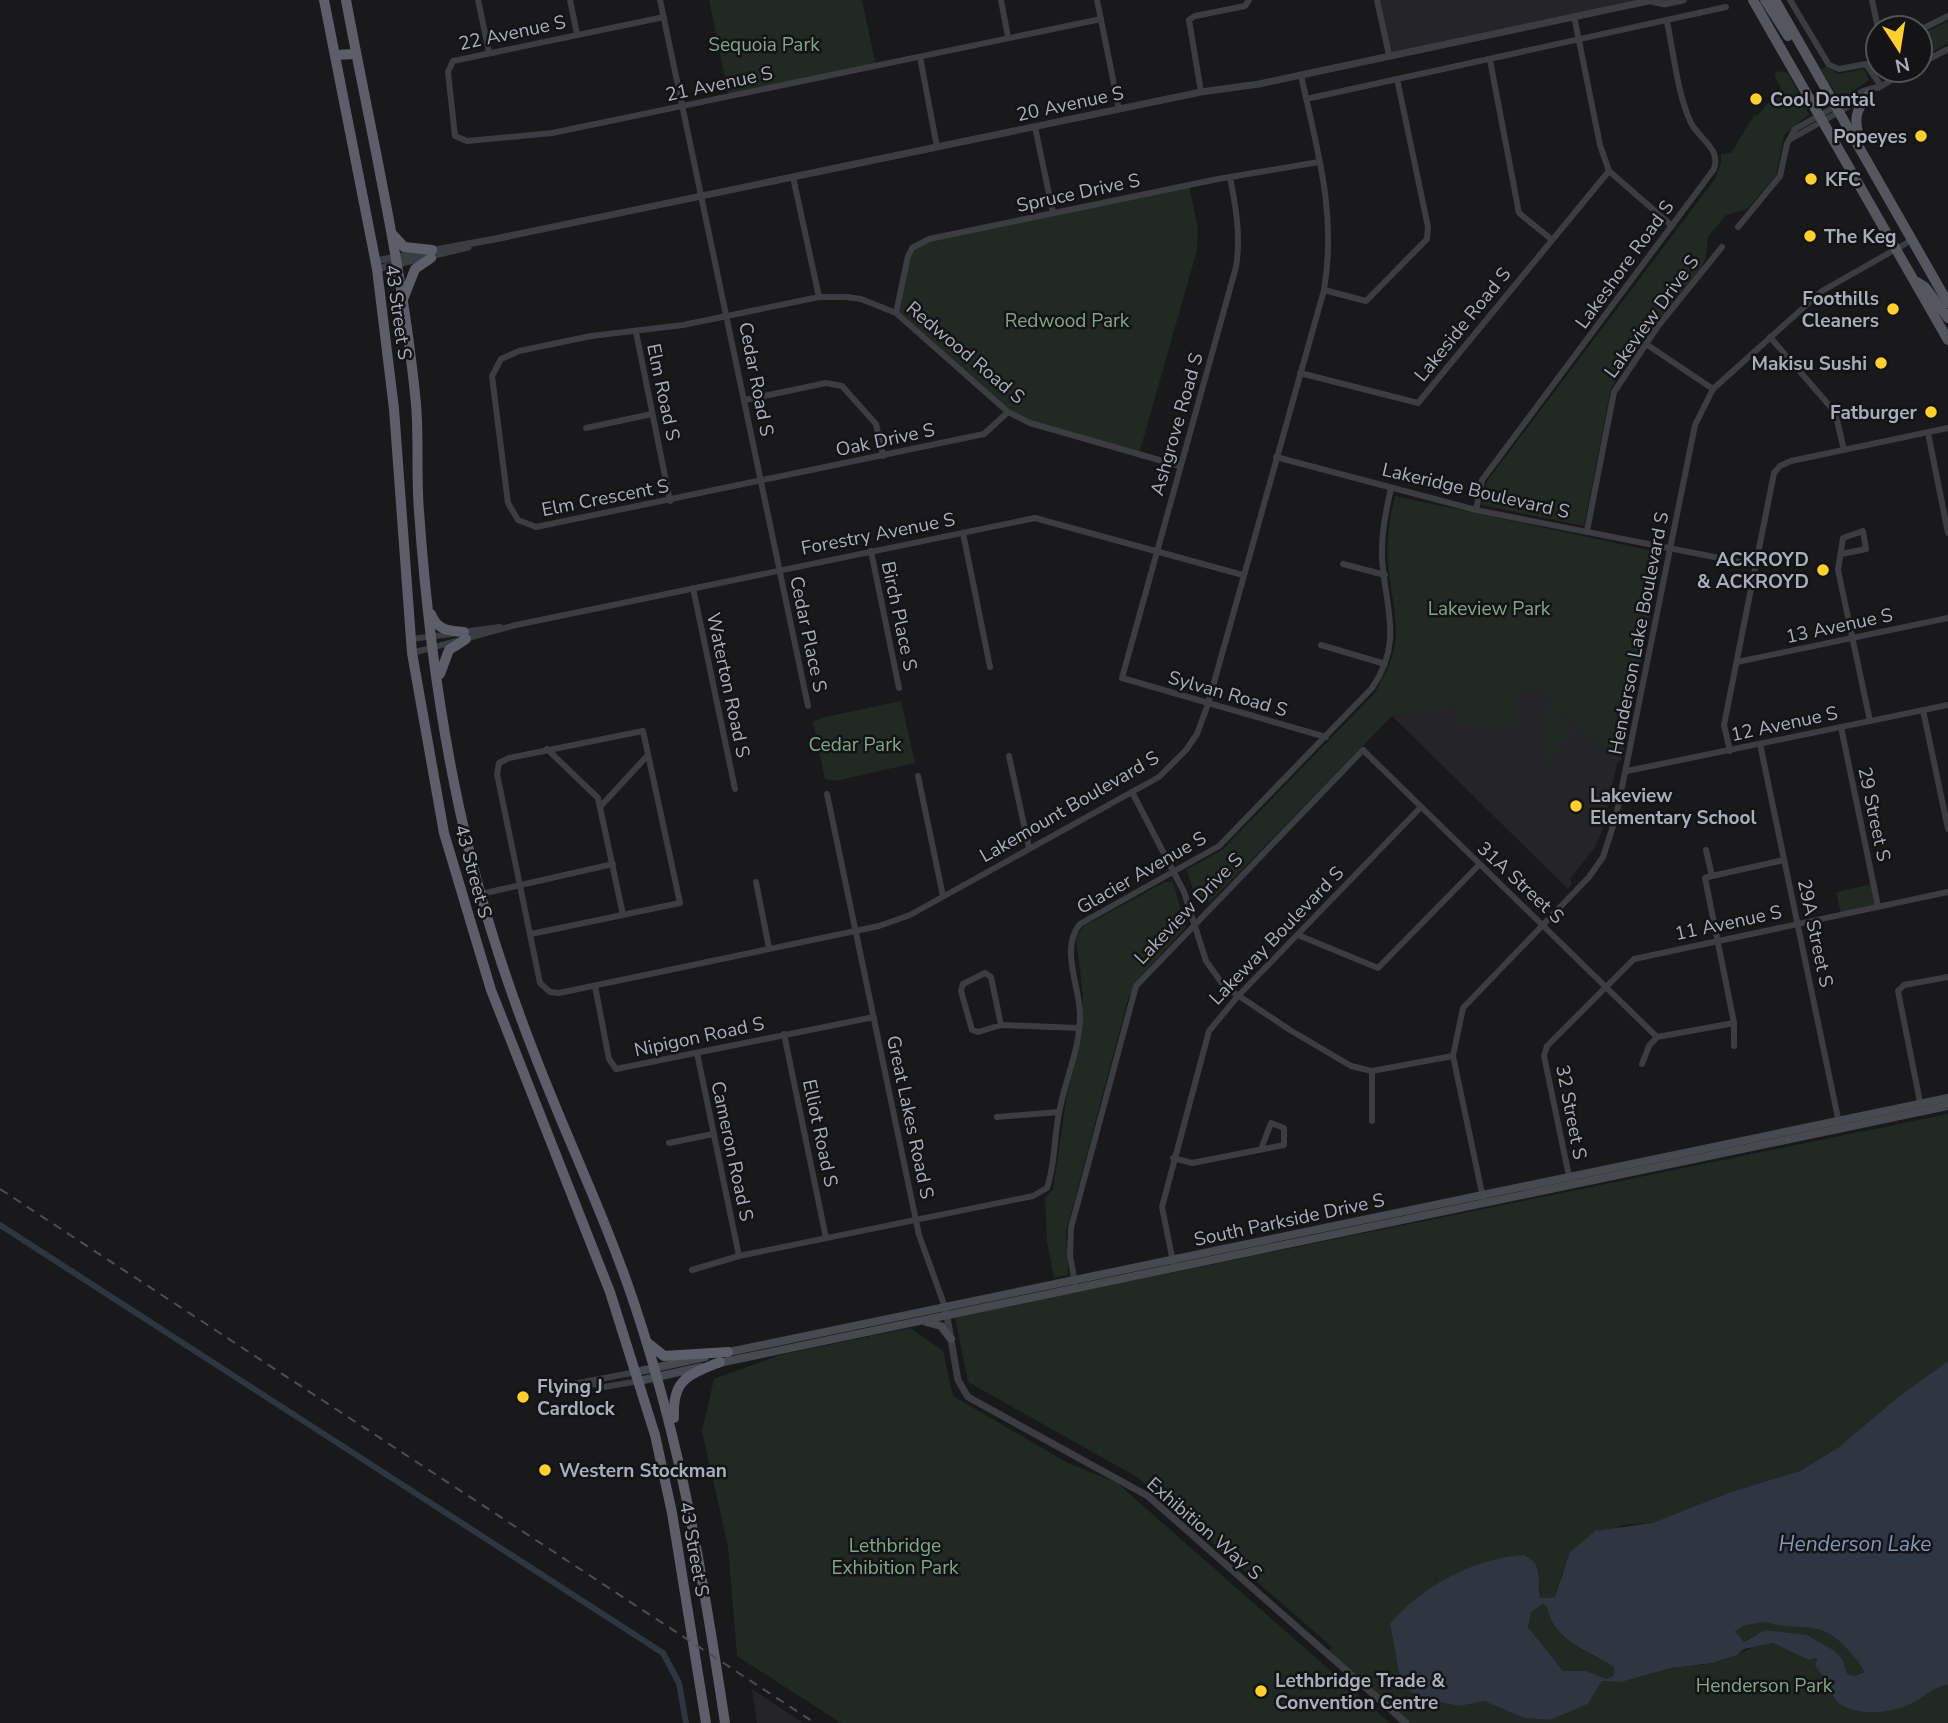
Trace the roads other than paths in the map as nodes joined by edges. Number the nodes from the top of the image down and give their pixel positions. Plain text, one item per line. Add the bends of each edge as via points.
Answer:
1 (319, 0) edge
2 (324, 0) edge
3 (346, 0) edge
4 (478, 0) edge
5 (570, 0) edge
6 (660, 0) edge
7 (1001, 0) edge
8 (1097, 0) edge
9 (1249, 0) edge
10 (1377, 0) edge
11 (1653, 0) edge
12 (1683, 0) edge
13 (1753, 0) edge
14 (1765, 0) edge
15 (1774, 0) edge
16 (1790, 0) edge
17 (1726, 7) dead end
18 (1574, 16) junction
19 (664, 17) junction
20 (1101, 19) junction
21 (1667, 22) junction
22 (577, 34) junction
23 (1008, 37) junction
24 (1579, 40) junction
25 (333, 44) junction
26 (489, 52) junction
27 (356, 54) junction
28 (335, 55) junction
29 (1389, 55) junction
30 (920, 57) junction
31 (1489, 60) junction
32 (1811, 63) junction
33 (450, 64) joint
34 (1301, 75) junction
35 (1397, 79) junction
36 (1884, 84) edge
37 (1881, 86) junction
38 (1201, 92) junction
39 (1870, 94) junction
40 (1306, 99) junction
41 (684, 106) junction
42 (1119, 109) junction
43 (1837, 110) junction
44 (1820, 119) junction
45 (1035, 127) junction
46 (937, 147) junction
47 (1863, 155) junction
48 (1319, 162) junction
49 (1609, 171) junction
50 (793, 177) junction
51 (1230, 177) junction
52 (701, 196) junction
53 (1053, 213) junction
54 (1672, 226) junction
55 (1738, 226) dead end
56 (391, 234) junction
57 (1551, 239) junction
58 (1912, 240) junction
59 (1722, 247) dead end
60 (1895, 249) junction
61 (432, 254) junction
62 (396, 261) junction
63 (376, 265) junction
64 (1913, 280) junction
65 (1324, 290) junction
66 (819, 296) junction
67 (1948, 303) edge
68 (402, 304) junction
69 (896, 313) junction
70 (728, 316) junction
71 (1948, 318) edge
72 (636, 332) junction
73 (1770, 337) junction
74 (1948, 340) edge
75 (1646, 344) junction
76 (1300, 373) junction
77 (1713, 389) junction
78 (745, 400) junction
79 (1008, 412) junction
80 (652, 414) junction
81 (586, 428) dead end
82 (1948, 428) edge
83 (1928, 433) junction
84 (1844, 450) junction
85 (883, 456) junction
86 (1276, 457) junction
87 (1180, 466) junction
88 (761, 482) junction
89 (1391, 488) junction
90 (670, 501) junction
91 (1476, 510) junction
92 (1587, 531) junction
93 (963, 533) junction
94 (1948, 533) edge
95 (1670, 548) junction
96 (871, 551) junction
97 (1157, 551) junction
98 (1841, 554) junction
99 (1343, 564) dead end
100 (1755, 565) junction
101 (780, 569) junction
102 (1243, 575) junction
103 (1384, 575) junction
104 (693, 588) junction
105 (427, 604) junction
106 (1948, 618) edge
107 (465, 636) junction
108 (1852, 638) junction
109 (411, 639) junction
110 (432, 642) junction
111 (1321, 645) dead end
112 (412, 653) junction
113 (1737, 662) junction
114 (1385, 664) junction
115 (990, 667) dead end
116 (1122, 678) joint
117 (899, 688) dead end
118 (438, 692) junction
119 (1208, 704) junction
120 (1948, 705) edge
121 (808, 706) dead end
122 (1923, 710) junction
123 (1870, 722) junction
124 (1841, 727) junction
125 (1326, 737) junction
126 (1760, 744) junction
127 (547, 749) junction
128 (1363, 750) joint
129 (1730, 751) junction
130 (648, 755) junction
131 (1009, 756) dead end
132 (1627, 771) junction
133 (918, 776) dead end
134 (735, 789) dead end
135 (1132, 792) junction
136 (827, 794) dead end
137 (600, 807) junction
138 (1421, 807) junction
139 (1948, 829) edge
140 (1029, 848) junction
141 (1706, 850) dead end
142 (1784, 860) junction
143 (613, 864) junction
144 (1479, 865) junction
145 (1175, 872) junction
146 (1712, 876) junction
147 (755, 882) dead end
148 (520, 885) junction
149 (1948, 892) edge
150 (481, 894) junction
151 (943, 896) junction
152 (1878, 906) junction
153 (623, 915) junction
154 (1543, 923) junction
155 (1797, 923) junction
156 (1193, 925) junction
157 (856, 930) junction
158 (531, 934) junction
159 (1298, 935) junction
160 (1718, 940) junction
161 (769, 948) junction
162 (1948, 976) edge
163 (1606, 985) junction
164 (595, 986) junction
165 (1238, 996) junction
166 (874, 1017) junction
167 (1734, 1023) junction
168 (1001, 1025) junction
169 (1079, 1028) junction
170 (784, 1034) junction
171 (1657, 1037) junction
172 (1734, 1046) dead end
173 (697, 1053) junction
174 (1453, 1056) junction
175 (1642, 1063) dead end
176 (1372, 1072) junction
177 (1948, 1098) edge
178 (1948, 1106) edge
179 (1921, 1108) junction
180 (1059, 1112) junction
181 (997, 1117) dead end
182 (1371, 1121) dead end
183 (1840, 1125) junction
184 (713, 1134) junction
185 (668, 1143) dead end
186 (1261, 1149) junction
187 (1173, 1158) junction
188 (1570, 1181) junction
189 (1483, 1199) junction
190 (916, 1220) junction
191 (826, 1238) junction
192 (739, 1256) junction
193 (1173, 1264) junction
194 (692, 1270) dead end
195 (1075, 1284) junction
196 (946, 1311) junction
197 (916, 1322) junction
198 (951, 1339) junction
199 (647, 1341) junction
200 (728, 1352) junction
201 (720, 1362) junction
202 (658, 1372) junction
203 (637, 1377) junction
204 (568, 1385) dead end
205 (676, 1443) junction
206 (706, 1723) edge
207 (725, 1723) edge
208 (1406, 1723) edge

1 - 25 highway
2 - 25 highway, 43 Street S
3 - 27 highway, 43 Street S
4 - 26 street
5 - 22 street
6 - 19 street, Cedar Road S
7 - 23 street
8 - 20 street
9 - 38 street via 1245,6 1189,20
10 - 29 street
11 - 12 street, 20 Avenue S via 1664,4
11 - 18 street, 20 Avenue S
13 - 44 main road
14 - 32 main road
15 - 32 main road
16 - 37 street via 1829,65 1839,69 1866,64
17 - 21 street
18 - 24 street
18 - 29 street, 20 Avenue S
19 - 22 street, 22 Avenue S
19 - 41 street, Cedar Road S
20 - 23 street, 21 Avenue S
20 - 42 street
21 - 24 street
21 - 54 street, Lakeshore Road S via 1686,108 1694,128 1713,149 1716,164
22 - 26 street, 22 Avenue S
23 - 30 street, 21 Avenue S
24 - 31 street
24 - 49 street
25 - 28 highway, 43 Street S
26 - 33 street, 22 Avenue S
27 - 28 highway
27 - 56 highway, 43 Street S
28 - 63 highway, 43 Street S
29 - 34 street, 20 Avenue S
30 - 41 street, 21 Avenue S
30 - 46 street
31 - 35 street
31 - 57 street via 1519,213
32 - 43 main road
33 - 41 street, 21 Avenue S via 458,140 552,133
34 - 38 street, 20 Avenue S
34 - 40 street, Lakemount Boulevard S
35 - 40 street
35 - 65 street via 1427,239 1366,301
36 - 37 street
37 - 39 street
37 - 43 street via 1863,90
38 - 42 street, 20 Avenue S
39 - 43 street
39 - 47 main road via 1855,116
40 - 48 street, Lakemount Boulevard S
41 - 52 street, Cedar Road S
42 - 45 street, 20 Avenue S
43 - 44 street
43 - 47 main road
44 - 55 street via 1795,128 1780,176
44 - 60 main road
45 - 46 street, 20 Avenue S
45 - 53 street
46 - 50 street, 20 Avenue S
47 - 58 main road
48 - 51 street, Spruce Drive S
48 - 65 street, Lakemount Boulevard S via 1330,224
49 - 54 street
49 - 57 street, Lakeside Road S
50 - 52 street, 20 Avenue S
50 - 66 street
51 - 53 street, Spruce Drive S
51 - 87 street, Ashgrove Road S via 1240,244
52 - 61 street, 20 Avenue S
52 - 70 street, Cedar Road S
53 - 69 street, Spruce Drive S via 920,243 908,256
54 - 91 street, Lakeshore Road S via 1482,480
56 - 61 highway via 404,247
56 - 62 highway, 43 Street S
57 - 76 street, Lakeside Road S via 1418,403
58 - 60 street, Henderson Lake Boulevard S
58 - 67 main road
59 - 75 street, Lakeview Drive S
60 - 64 main road
60 - 73 street, Henderson Lake Boulevard S via 1822,291
61 - 62 street, 20 Avenue S
61 - 68 highway via 415,269
62 - 63 street, 20 Avenue S
62 - 68 highway, 43 Street S
63 - 109 highway, 43 Street S via 394,409
64 - 71 main road via 1925,287
64 - 74 main road
65 - 76 street, Lakemount Boulevard S
66 - 69 street, Redwood Road S via 861,299
66 - 70 street, Redwood Road S
68 - 105 highway, 43 Street S via 416,406 418,506
69 - 79 street, Redwood Road S
70 - 72 street, Elm Crescent S
70 - 78 street, Cedar Road S
72 - 80 street, Elm Road S
72 - 90 street, Elm Crescent S via 519,351 495,366 491,386 508,503 518,520 536,527
73 - 77 street, Henderson Lake Boulevard S
73 - 84 street via 1835,412
75 - 77 street
75 - 92 street, Lakeview Drive S via 1615,392
76 - 86 street, Lakemount Boulevard S
77 - 95 street, Henderson Lake Boulevard S via 1695,425
78 - 85 street via 826,383 842,386 876,424
78 - 88 street, Cedar Road S
79 - 85 street, Oak Drive S via 984,434
79 - 87 street, Redwood Road S via 1030,424
80 - 81 street
80 - 90 street, Elm Road S
82 - 83 street
83 - 84 street
83 - 94 street
84 - 100 street via 1780,466 1774,473
85 - 88 street, Oak Drive S
86 - 89 street, Lakeridge Boulevard S
86 - 102 street, Lakemount Boulevard S
87 - 97 street, Ashgrove Road S
88 - 90 street, Elm Crescent S
88 - 101 street, Cedar Road S
89 - 91 street, Lakeridge Boulevard S
89 - 103 street, Glacier Avenue S via 1382,543
91 - 92 street, Lakeridge Boulevard S
92 - 95 street, Lakeridge Boulevard S
93 - 96 street, Forestry Avenue S
93 - 97 street, Forestry Avenue S via 1035,518
93 - 115 street
95 - 100 street, Lakeridge Boulevard S
95 - 132 street, Henderson Lake Boulevard S
96 - 101 street, Forestry Avenue S
96 - 117 street, Birch Place S
97 - 102 street, Forestry Avenue S
97 - 116 street, Ashgrove Road S
98 - 98 street via 1866,550 1863,531 1845,535
98 - 108 street via 1838,570
99 - 103 street
100 - 113 street
101 - 104 street, Forestry Avenue S
101 - 121 street, Cedar Place S
102 - 119 street, Lakemount Boulevard S
103 - 114 street, Glacier Avenue S via 1392,629
104 - 107 street, Forestry Avenue S
104 - 134 street, Waterton Road S
105 - 107 highway via 438,626
105 - 110 highway, 43 Street S
106 - 108 street, 13 Avenue S
107 - 110 street, Forestry Avenue S
107 - 118 highway via 445,656
108 - 113 street, 13 Avenue S
108 - 123 street
109 - 110 street, Forestry Avenue S
109 - 112 highway, 43 Street S
110 - 112 street, Forestry Avenue S
110 - 118 highway, 43 Street S
111 - 114 street
112 - 203 highway, 43 Street S via 444,832 491,990 592,1244
113 - 129 street via 1724,724
114 - 125 street, Glacier Avenue S via 1372,688
116 - 119 street, Sylvan Road S
118 - 150 highway, 43 Street S
119 - 125 street, Sylvan Road S
119 - 135 street, Lakemount Boulevard S via 1197,734 1173,766
120 - 122 street, 12 Avenue S
122 - 123 street, 12 Avenue S
122 - 139 street
123 - 124 street, 12 Avenue S
124 - 126 street, 12 Avenue S
124 - 152 street, 29 Street S
125 - 145 street, Glacier Avenue S via 1219,846
126 - 129 street, 12 Avenue S
126 - 142 street, 29A Street S
127 - 130 street via 643,730
127 - 137 street via 598,798
127 - 148 street, Lakemount Boulevard S via 499,763 497,774
128 - 138 street, 31A Street S
128 - 156 street, Lakeview Drive S
129 - 132 street, 12 Avenue S
130 - 137 street
130 - 153 street via 680,903
131 - 140 street
132 - 154 street, Henderson Lake Boulevard S via 1603,857
133 - 151 street
135 - 140 street, Lakemount Boulevard S
135 - 145 street
136 - 157 street, Great Lakes Road S
137 - 143 street
138 - 144 street, 31A Street S
138 - 159 street, Lakeway Boulevard S
140 - 151 street, Lakemount Boulevard S
141 - 146 street
142 - 146 street
142 - 155 street, 29A Street S
143 - 148 street
143 - 153 street
144 - 154 street, 31A Street S
144 - 159 street via 1378,968
145 - 156 street
145 - 169 street, Glacier Avenue S via 1073,931
146 - 160 street via 1705,878
147 - 161 street
148 - 150 street
148 - 158 street, Lakemount Boulevard S
149 - 152 street, 11 Avenue S
150 - 199 highway, 43 Street S via 537,1060 610,1236
151 - 157 street, Lakemount Boulevard S via 895,921
152 - 155 street, 11 Avenue S
153 - 158 street
154 - 163 street, 31A Street S
154 - 174 street, Henderson Lake Boulevard S via 1463,1008
155 - 160 street, 11 Avenue S
155 - 183 street, 29A Street S
156 - 165 street via 1206,961 1224,986
156 - 195 street, Lakeview Drive S via 1142,977 1132,997 1071,1228
157 - 161 street, Lakemount Boulevard S
157 - 166 street, Great Lakes Road S
158 - 164 street, Lakemount Boulevard S via 544,988 559,993
159 - 165 street, Lakeway Boulevard S
160 - 163 street, 11 Avenue S via 1634,959
160 - 167 street
161 - 164 street, Lakemount Boulevard S
162 - 179 street via 1904,985 1898,991
163 - 171 street, 31A Street S
163 - 188 street, 32 Street S via 1547,1046 1544,1056
164 - 173 street, Nipigon Road S via 611,1066 624,1068
165 - 176 street via 1339,1061
165 - 187 street, Lakeway Boulevard S via 1209,1031
166 - 170 street, Nipigon Road S
166 - 190 street, Great Lakes Road S
167 - 171 street
167 - 172 street
168 - 168 street via 978,1032 969,1028 963,984 985,972 991,977
168 - 169 street
169 - 180 street, Glacier Avenue S
170 - 173 street, Nipigon Road S
170 - 191 street, Elliot Road S
171 - 175 street
173 - 184 street, Cameron Road S
174 - 176 street
174 - 189 street, Henderson Lake Boulevard S
176 - 182 street
177 - 179 main road, South Parkside Drive S
178 - 179 main road, South Parkside Drive S
179 - 183 main road, South Parkside Drive S
180 - 181 street
180 - 190 street, Glacier Avenue S via 1049,1182 1041,1193
183 - 188 main road, South Parkside Drive S
184 - 185 street
184 - 192 street, Cameron Road S
186 - 186 street via 1284,1145 1280,1124 1268,1127
186 - 187 street via 1192,1163
187 - 193 street, Lakeway Boulevard S via 1162,1207
188 - 189 main road, South Parkside Drive S
189 - 193 main road, South Parkside Drive S
190 - 191 street, Glacier Avenue S
190 - 196 street, Great Lakes Road S
191 - 192 street, Glacier Avenue S
192 - 194 street, Glacier Avenue S
193 - 195 main road, South Parkside Drive S
195 - 196 main road, South Parkside Drive S
196 - 197 main road, South Parkside Drive S
196 - 198 street, Exhibition Way S
196 - 200 main road, South Parkside Drive S
197 - 198 main road via 937,1324
197 - 201 main road, South Parkside Drive S
198 - 208 street, Exhibition Way S via 958,1380 968,1397 1148,1496
199 - 200 highway via 664,1356
199 - 202 highway, 43 Street S
200 - 202 main road, South Parkside Drive S
201 - 202 main road, South Parkside Drive S
201 - 205 highway via 687,1376 678,1388 674,1399
202 - 203 main road, South Parkside Drive S
202 - 205 highway, 43 Street S
203 - 204 street
203 - 206 highway, 43 Street S via 672,1513
205 - 207 highway, 43 Street S via 702,1569

